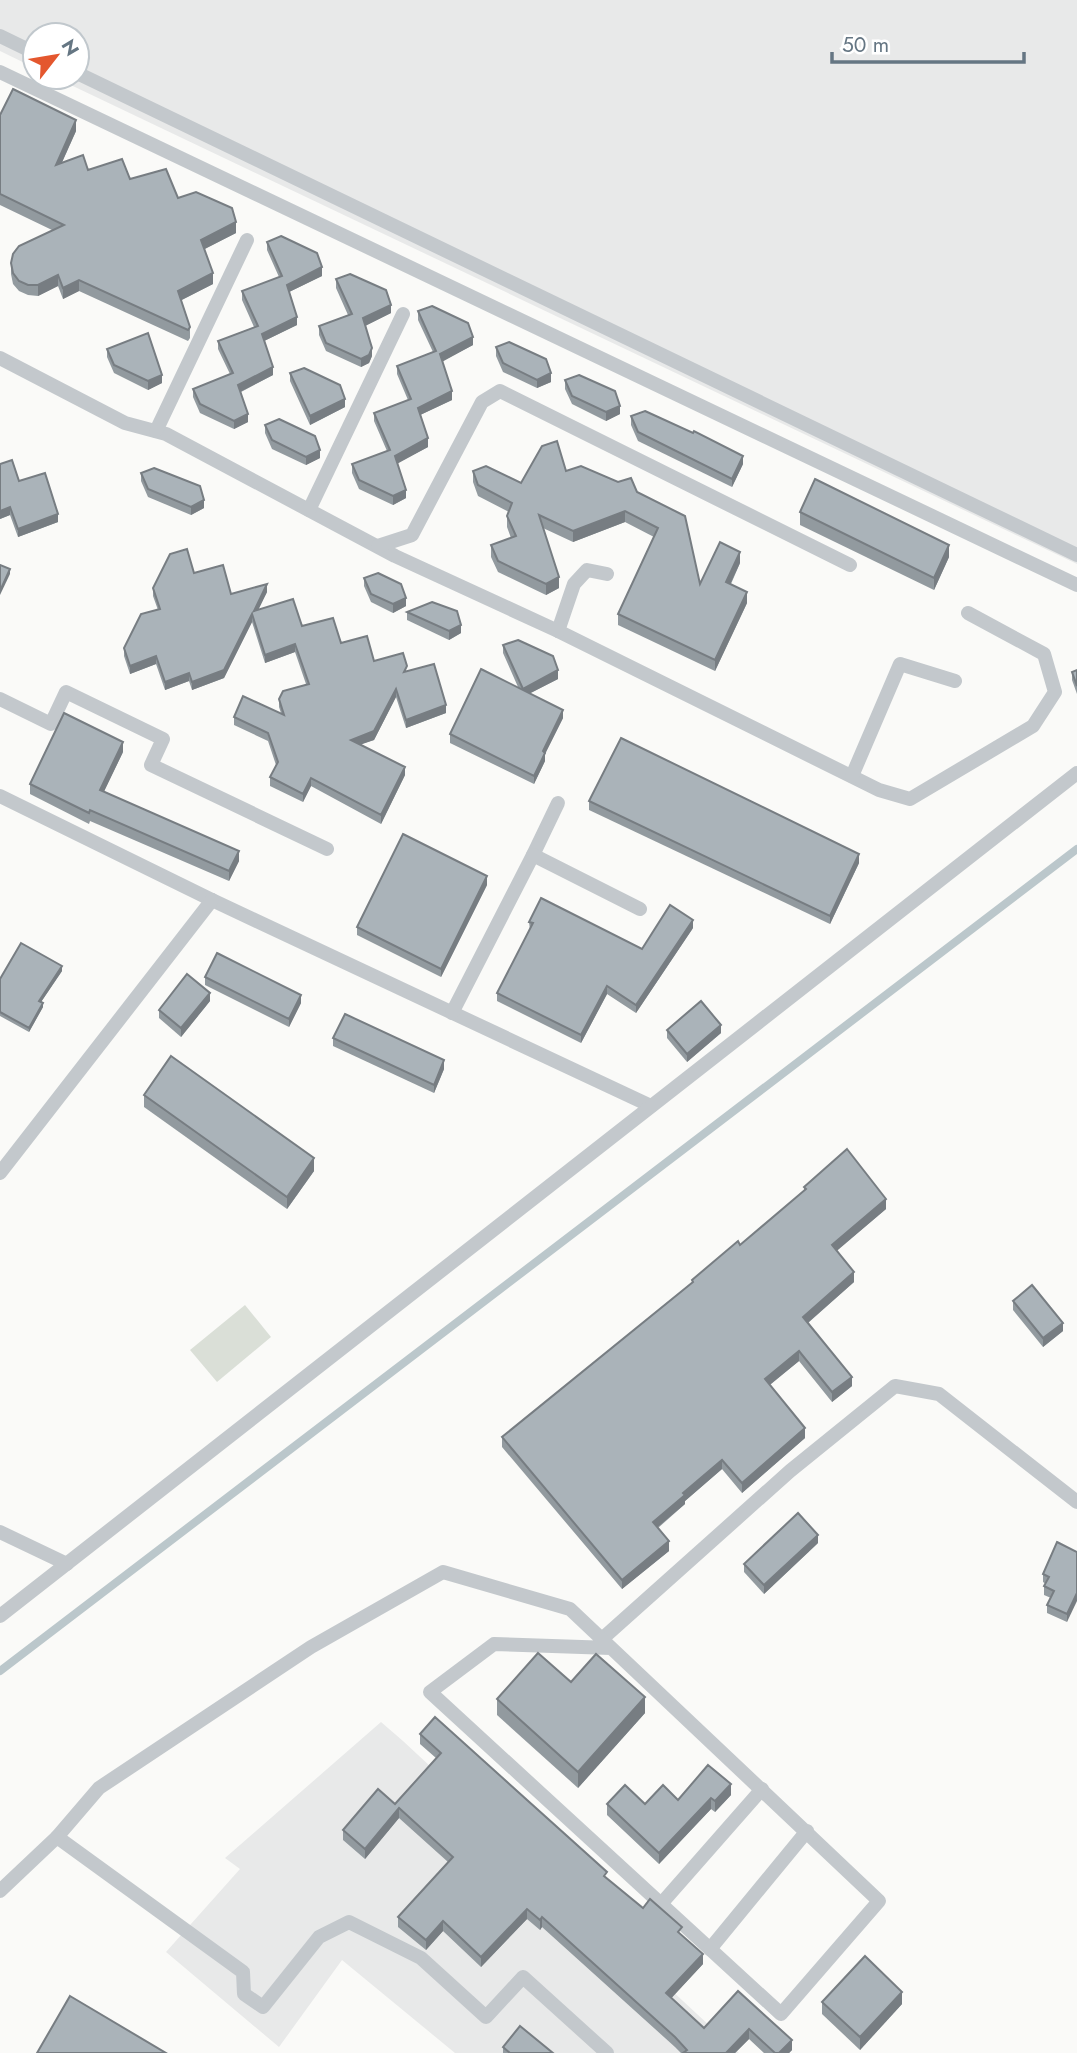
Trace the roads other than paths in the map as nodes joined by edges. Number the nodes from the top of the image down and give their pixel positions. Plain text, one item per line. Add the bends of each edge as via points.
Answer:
1 (0, 36) edge
2 (21, 46) edge
3 (0, 72) edge
4 (91, 80) edge
5 (247, 240) dead end
6 (403, 314) dead end
7 (0, 358) edge
8 (156, 431) junction
9 (309, 510) junction
10 (378, 547) junction
11 (1077, 555) edge
12 (850, 565) dead end
13 (607, 574) dead end
14 (1077, 585) edge
15 (968, 613) dead end
16 (558, 631) junction
17 (956, 681) dead end
18 (0, 699) edge
19 (1077, 773) edge
20 (852, 776) junction
21 (0, 796) edge
22 (558, 803) dead end
23 (327, 849) dead end
24 (533, 855) junction
25 (212, 901) junction
26 (640, 909) dead end
27 (452, 1013) junction
28 (651, 1106) junction
29 (0, 1173) edge
30 (1077, 1502) edge
31 (0, 1532) edge
32 (67, 1564) junction
33 (0, 1616) edge
34 (607, 1644) junction
35 (762, 1789) junction
36 (807, 1832) junction
37 (57, 1837) junction
38 (0, 1891) edge
39 (661, 1904) junction
40 (710, 1949) junction
41 (607, 2053) edge

1 - 2 lane
3 - 14 lane
4 - 11 lane
5 - 8 lane
6 - 9 lane
7 - 8 lane via 125,423
8 - 9 lane
9 - 10 lane
10 - 12 lane via 412,535 482,402 500,391
10 - 16 lane
13 - 16 lane via 587,570 574,584
15 - 20 lane via 1044,654 1055,692 1033,726 910,799
16 - 20 lane
17 - 20 lane via 900,664
18 - 23 lane via 51,724 66,692 163,739 151,765
19 - 28 lane
21 - 25 lane
22 - 24 lane
24 - 26 lane
24 - 27 lane
25 - 27 lane
25 - 29 lane
27 - 28 lane
28 - 32 lane
30 - 34 lane via 939,1394 895,1386 790,1471
31 - 32 lane
32 - 33 lane
34 - 35 lane
34 - 37 lane via 570,1609 443,1572 311,1647 99,1788
34 - 39 lane via 494,1644 430,1692
35 - 36 lane
35 - 39 lane
36 - 40 lane
36 - 40 lane via 879,1901 781,2014
37 - 38 lane
37 - 41 lane via 243,1972 244,1994 263,2007 319,1937 349,1922 421,1958 486,2017 523,1977
39 - 40 lane

